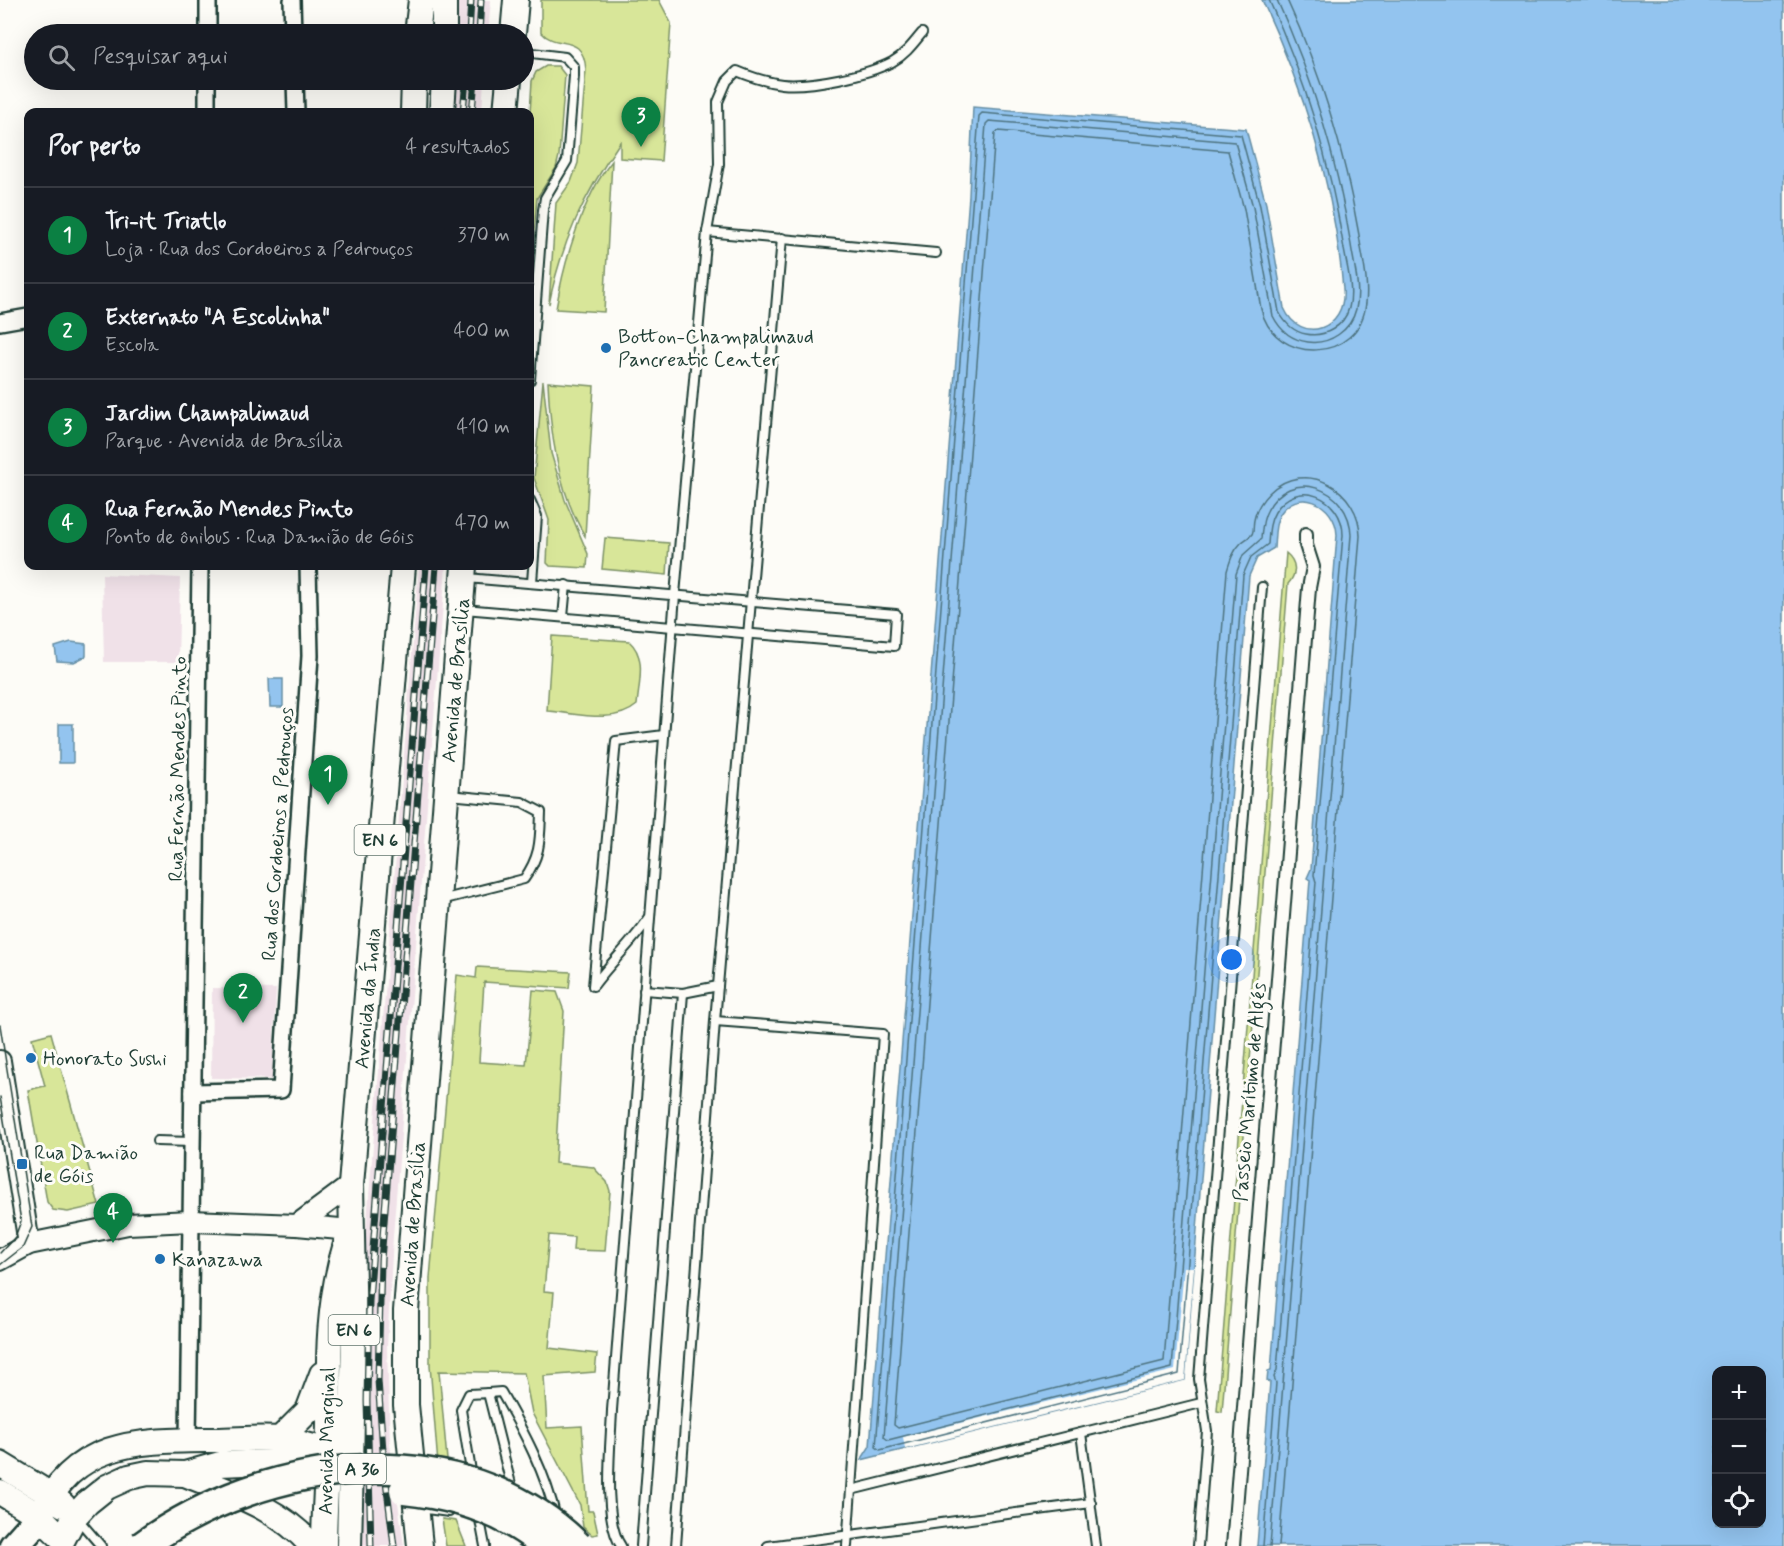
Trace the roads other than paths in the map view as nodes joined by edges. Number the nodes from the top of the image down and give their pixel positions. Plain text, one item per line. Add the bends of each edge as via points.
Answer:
1 (208, 0) edge
2 (292, 0) edge
3 (421, 0) edge
4 (444, 0) edge
5 (516, 0) edge
6 (208, 24) edge
7 (293, 24) edge
8 (418, 24) edge
9 (444, 24) edge
10 (514, 24) edge
11 (921, 33) dead end
12 (534, 53) edge
13 (207, 90) edge
14 (295, 90) edge
15 (414, 90) edge
16 (443, 90) edge
17 (508, 90) edge
18 (207, 108) edge
19 (296, 108) edge
20 (413, 108) edge
21 (442, 108) edge
22 (506, 108) edge
23 (707, 232) junction
24 (782, 238) junction
25 (936, 254) dead end
26 (24, 318) edge
27 (0, 322) edge
28 (534, 328) edge
29 (534, 509) edge
30 (1306, 534) dead end
31 (534, 556) edge
32 (200, 570) edge
33 (308, 570) edge
34 (403, 570) edge
35 (533, 570) edge
36 (463, 571) edge
37 (532, 582) junction
38 (566, 585) junction
39 (1262, 587) dead end
40 (675, 595) junction
41 (751, 602) junction
42 (460, 609) junction
43 (563, 617) junction
44 (672, 627) junction
45 (748, 633) junction
46 (664, 735) junction
47 (446, 795) junction
48 (437, 902) junction
49 (650, 917) junction
50 (718, 986) junction
51 (644, 990) junction
52 (683, 993) junction
53 (716, 1021) junction
54 (0, 1061) edge
55 (193, 1092) junction
56 (157, 1141) dead end
57 (192, 1142) junction
58 (351, 1185) junction
59 (191, 1221) junction
60 (297, 1225) junction
61 (350, 1230) junction
62 (29, 1244) junction
63 (0, 1260) edge
64 (326, 1364) junction
65 (488, 1393) junction
66 (1201, 1403) junction
67 (1081, 1433) junction
68 (280, 1439) junction
69 (188, 1440) junction
70 (351, 1440) junction
71 (326, 1450) junction
72 (0, 1464) edge
73 (185, 1474) junction
74 (851, 1490) junction
75 (0, 1492) edge
76 (1090, 1503) junction
77 (46, 1506) junction
78 (415, 1508) junction
79 (455, 1513) dead end
80 (75, 1516) junction
81 (472, 1519) dead end
82 (480, 1521) junction
83 (491, 1525) dead end
84 (502, 1528) dead end
85 (847, 1535) junction
86 (535, 1541) edge
87 (64, 1544) edge
88 (14, 1546) edge
89 (32, 1546) edge
90 (101, 1546) edge
91 (142, 1546) edge
92 (176, 1546) edge
93 (312, 1546) edge
94 (324, 1546) edge
95 (349, 1546) edge
96 (420, 1546) edge
97 (485, 1546) edge
98 (525, 1546) edge
99 (556, 1546) edge
100 (563, 1546) edge
101 (578, 1546) edge
102 (621, 1546) edge
103 (641, 1546) edge
104 (676, 1546) edge
105 (768, 1546) edge
106 (847, 1546) edge
107 (1096, 1546) edge
108 (1198, 1546) edge
109 (1233, 1546) edge

1 - 6 street
2 - 7 street
3 - 8 main road
4 - 9 main road
5 - 10 main road
11 - 23 lane via 910,49 892,62 859,73 803,84 756,79 737,71 727,81 718,102 719,165
12 - 28 lane via 565,57 574,67 574,76 567,161 545,198 543,210
13 - 18 street
14 - 19 street
15 - 20 main road
16 - 21 main road
17 - 22 main road
23 - 24 lane
23 - 40 lane
24 - 25 lane
24 - 41 lane
26 - 27 street
29 - 31 lane
30 - 109 street, Passeio Marítimo de Algés via 1312,575
32 - 55 street, Rua Fernão Mendes Pinto
33 - 55 street, Rua dos Cordoeiros a Pedrouços via 310,656 281,1090
34 - 58 main road, Avenida da Índia / EN 6
35 - 37 lane
36 - 37 lane
36 - 42 main road, Avenida de Brasília
37 - 38 lane
38 - 40 lane
38 - 43 lane
39 - 66 lane via 1199,1379
40 - 41 lane
40 - 44 lane
41 - 45 lane
41 - 45 lane via 896,614 894,646
42 - 43 lane
42 - 47 main road, Avenida de Brasília
43 - 44 lane
44 - 45 lane
44 - 46 lane
45 - 50 lane
46 - 49 lane
46 - 49 lane via 616,741 593,986
47 - 48 main road, Avenida de Brasília
47 - 48 lane via 522,802 541,812 540,837 537,860 524,879
48 - 78 main road, Avenida de Brasília via 406,1311 406,1406
49 - 51 lane
50 - 52 lane
50 - 53 lane
51 - 52 lane
51 - 102 lane via 609,1480 612,1529
52 - 103 lane
53 - 74 lane via 883,1034
53 - 104 lane
54 - 62 street
55 - 57 street, Rua Fernão Mendes Pinto
56 - 57 lane
57 - 59 street, Rua Fernão Mendes Pinto
58 - 60 street
58 - 61 main road, Avenida da Índia / EN 6
59 - 60 street
59 - 62 street via 119,1225
59 - 69 street, Rua Fernão Mendes Pinto
60 - 61 street
61 - 64 main road, Avenida Marginal / EN 6 via 335,1276
61 - 70 main road, Avenida da Índia / EN 6 via 354,1336
62 - 63 street
64 - 68 main road via 308,1411
64 - 71 main road, Avenida Marginal / EN 6
65 - 82 lane via 469,1394 461,1410
65 - 86 lane
65 - 100 lane via 501,1392 514,1414 549,1488
66 - 67 lane
66 - 108 lane via 1207,1431
67 - 74 lane
67 - 76 lane
68 - 69 main road
68 - 71 main road
69 - 77 main road via 132,1443 106,1450 73,1471
70 - 71 main road
70 - 95 main road, Avenida Marginal / EN 6
71 - 73 main road via 294,1461 220,1464
71 - 94 main road, Avenida Marginal / EN 6
72 - 77 main road
73 - 80 main road via 129,1477 107,1486
73 - 93 main road via 261,1507
74 - 85 lane
75 - 77 main road
76 - 85 lane
76 - 107 lane
77 - 80 main road
77 - 87 main road
77 - 88 highway
77 - 89 street
78 - 79 lane
78 - 96 main road, Avenida de Brasília
80 - 87 main road
80 - 90 lane
81 - 82 lane
82 - 83 lane
82 - 97 lane
84 - 86 lane
85 - 105 lane
85 - 106 lane
86 - 92 highway, A 36, bridge via 514,1523 471,1504 423,1492 369,1489 325,1491 265,1504 213,1525
86 - 98 lane
86 - 99 lane
91 - 101 highway, A 36, bridge via 205,1507 265,1484 325,1472 386,1469 447,1476 501,1494 537,1513

